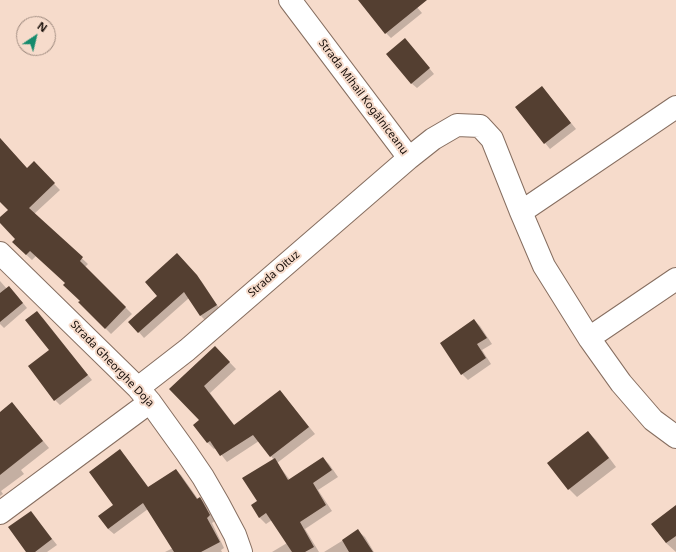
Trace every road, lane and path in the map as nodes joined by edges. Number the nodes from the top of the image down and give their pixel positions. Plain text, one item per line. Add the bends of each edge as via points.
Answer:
1 (290, 0) edge
2 (676, 107) edge
3 (409, 158) junction
4 (520, 212) junction
5 (0, 253) edge
6 (676, 279) edge
7 (589, 338) junction
8 (144, 395) junction
9 (676, 437) edge
10 (0, 513) edge
11 (241, 552) edge

1 - 3 street, Strada Mihail Kogălniceanu
2 - 4 street
3 - 4 street, Strada Mihail Kogălniceanu via 433,139 457,125 480,126 492,139
3 - 8 street, Strada Oituz via 186,350
4 - 7 street, Strada Mihail Kogălniceanu via 544,266
5 - 8 street, Strada Gheorghe Doja
6 - 7 street
7 - 9 street, Strada Mihail Kogălniceanu via 621,383 653,420
8 - 10 street, Strada Oituz
8 - 11 street, Strada Gheorghe Doja via 207,484

